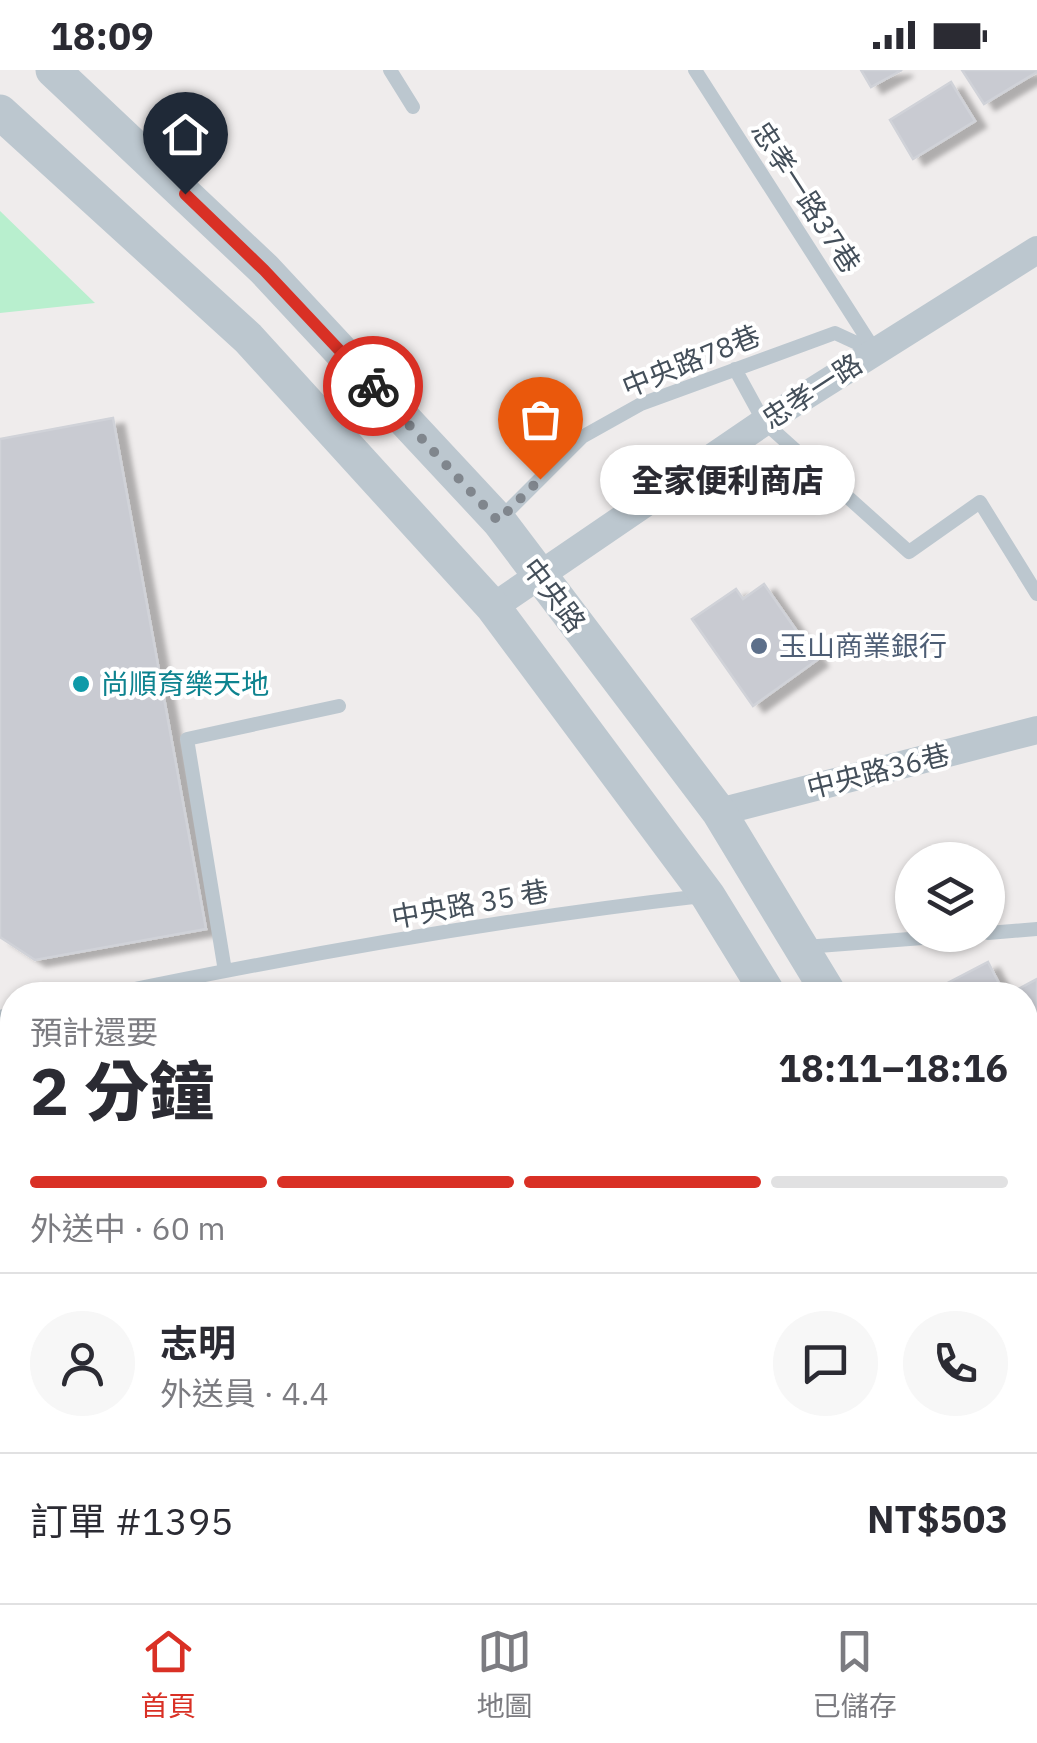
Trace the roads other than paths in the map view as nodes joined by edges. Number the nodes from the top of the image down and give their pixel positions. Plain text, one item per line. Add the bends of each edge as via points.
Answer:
1 (53, 70) edge
2 (390, 70) edge
3 (695, 70) edge
4 (413, 107) dead end
5 (0, 112) edge
6 (1037, 250) edge
7 (875, 351) junction
8 (735, 369) junction
9 (764, 422) junction
10 (498, 521) junction
11 (539, 574) junction
12 (1037, 594) edge
13 (494, 608) junction
14 (339, 706) dead end
15 (1037, 730) edge
16 (719, 812) junction
17 (708, 896) junction
18 (1037, 929) edge
19 (1005, 932) edge
20 (895, 940) edge
21 (800, 947) junction
22 (225, 972) junction
23 (173, 982) edge
24 (760, 982) edge
25 (822, 982) edge

1 - 10 street, 中央路 via 264,270
2 - 4 lane
3 - 7 lane, 忠孝一路37巷
5 - 13 street, 中央路 via 248,338
6 - 7 street, 忠孝一路
7 - 8 lane, 中央路78巷 via 836,333
7 - 9 street, 忠孝一路
8 - 9 lane
8 - 10 lane, 中央路78巷 via 641,404 582,437
9 - 11 street, 忠孝一路
9 - 12 lane via 909,552 980,502
10 - 11 street, 中央路
11 - 13 street, 忠孝一路
11 - 16 street, 中央路
13 - 17 street, 中央路
14 - 22 lane via 187,738
15 - 16 street, 中央路36巷
16 - 21 street, 中央路
17 - 22 lane, 中央路 35 巷 via 582,910
17 - 24 street, 中央路
18 - 19 lane
20 - 21 lane
21 - 25 street, 中央路
22 - 23 lane, 中央路 35 巷

